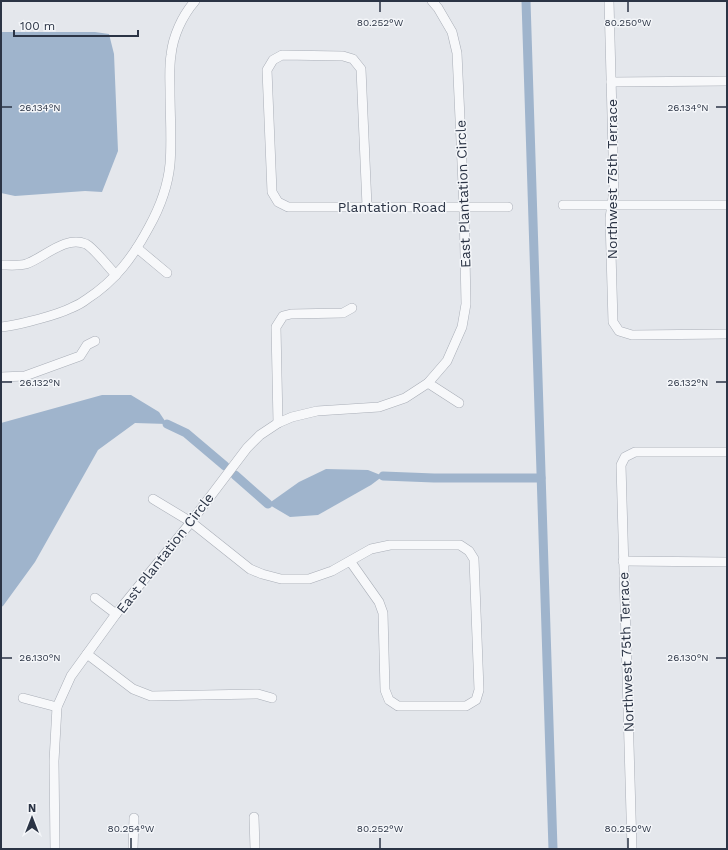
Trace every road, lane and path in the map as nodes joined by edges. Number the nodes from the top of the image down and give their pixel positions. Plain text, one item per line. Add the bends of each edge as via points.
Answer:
1 (195, 1) edge
2 (432, 1) edge
3 (609, 1) edge
4 (727, 81) edge
5 (611, 82) junction
6 (563, 205) dead end
7 (613, 205) junction
8 (727, 205) edge
9 (367, 206) junction
10 (464, 207) junction
11 (508, 207) dead end
12 (137, 248) junction
13 (1, 265) edge
14 (167, 273) dead end
15 (116, 275) junction
16 (352, 308) dead end
17 (1, 327) edge
18 (727, 334) edge
19 (95, 342) dead end
20 (1, 377) edge
21 (428, 383) junction
22 (459, 403) dead end
23 (278, 423) junction
24 (727, 452) edge
25 (153, 499) dead end
26 (191, 522) junction
27 (350, 561) junction
28 (623, 561) junction
29 (727, 562) edge
30 (95, 598) dead end
31 (116, 614) junction
32 (87, 654) junction
33 (23, 698) dead end
34 (272, 698) dead end
35 (57, 707) junction
36 (254, 817) dead end
37 (134, 818) dead end
38 (55, 849) edge
39 (134, 849) edge
40 (255, 849) edge
41 (632, 849) edge

1 - 12 street via 180,25 171,54 171,146 166,181 154,217
2 - 10 street, East Plantation Circle via 452,32 457,53
3 - 5 street, Northwest 75th Terrace
4 - 5 street
5 - 7 street, Northwest 75th Terrace
6 - 7 street
7 - 8 street
7 - 18 street, Northwest 75th Terrace via 610,218 613,322 619,331 632,335
9 - 9 street, Plantation Road via 361,69 353,59 342,56 282,55 273,60 267,70 272,192 278,202 288,207
9 - 10 street, Plantation Road
10 - 11 street, Plantation Road
10 - 21 street, East Plantation Circle via 466,304 462,327 447,361
12 - 14 street
12 - 15 street
13 - 15 street via 25,264 65,243 73,242 92,249
15 - 17 street via 96,293 72,308 25,323
16 - 23 street via 343,313 283,316 276,327
19 - 20 street via 87,345 80,356 25,376
21 - 22 street
21 - 23 street, East Plantation Circle via 405,398 379,407 317,411
23 - 26 street, East Plantation Circle via 247,448
24 - 28 street, Northwest 75th Terrace via 635,452 625,456 621,465
25 - 26 street
26 - 27 street via 250,569 281,579 309,579 332,572
26 - 31 street, East Plantation Circle
27 - 27 street via 379,602 383,613 385,690 389,700 398,706 466,706 476,700 479,690 474,560 469,550 460,545 390,545 371,549
28 - 29 street
28 - 41 street, Northwest 75th Terrace
30 - 31 street
31 - 32 street, East Plantation Circle
32 - 34 street via 133,689 151,696 258,694
32 - 35 street, East Plantation Circle via 71,676
33 - 35 street
35 - 38 street, East Plantation Circle via 54,761
36 - 40 street
37 - 39 street

